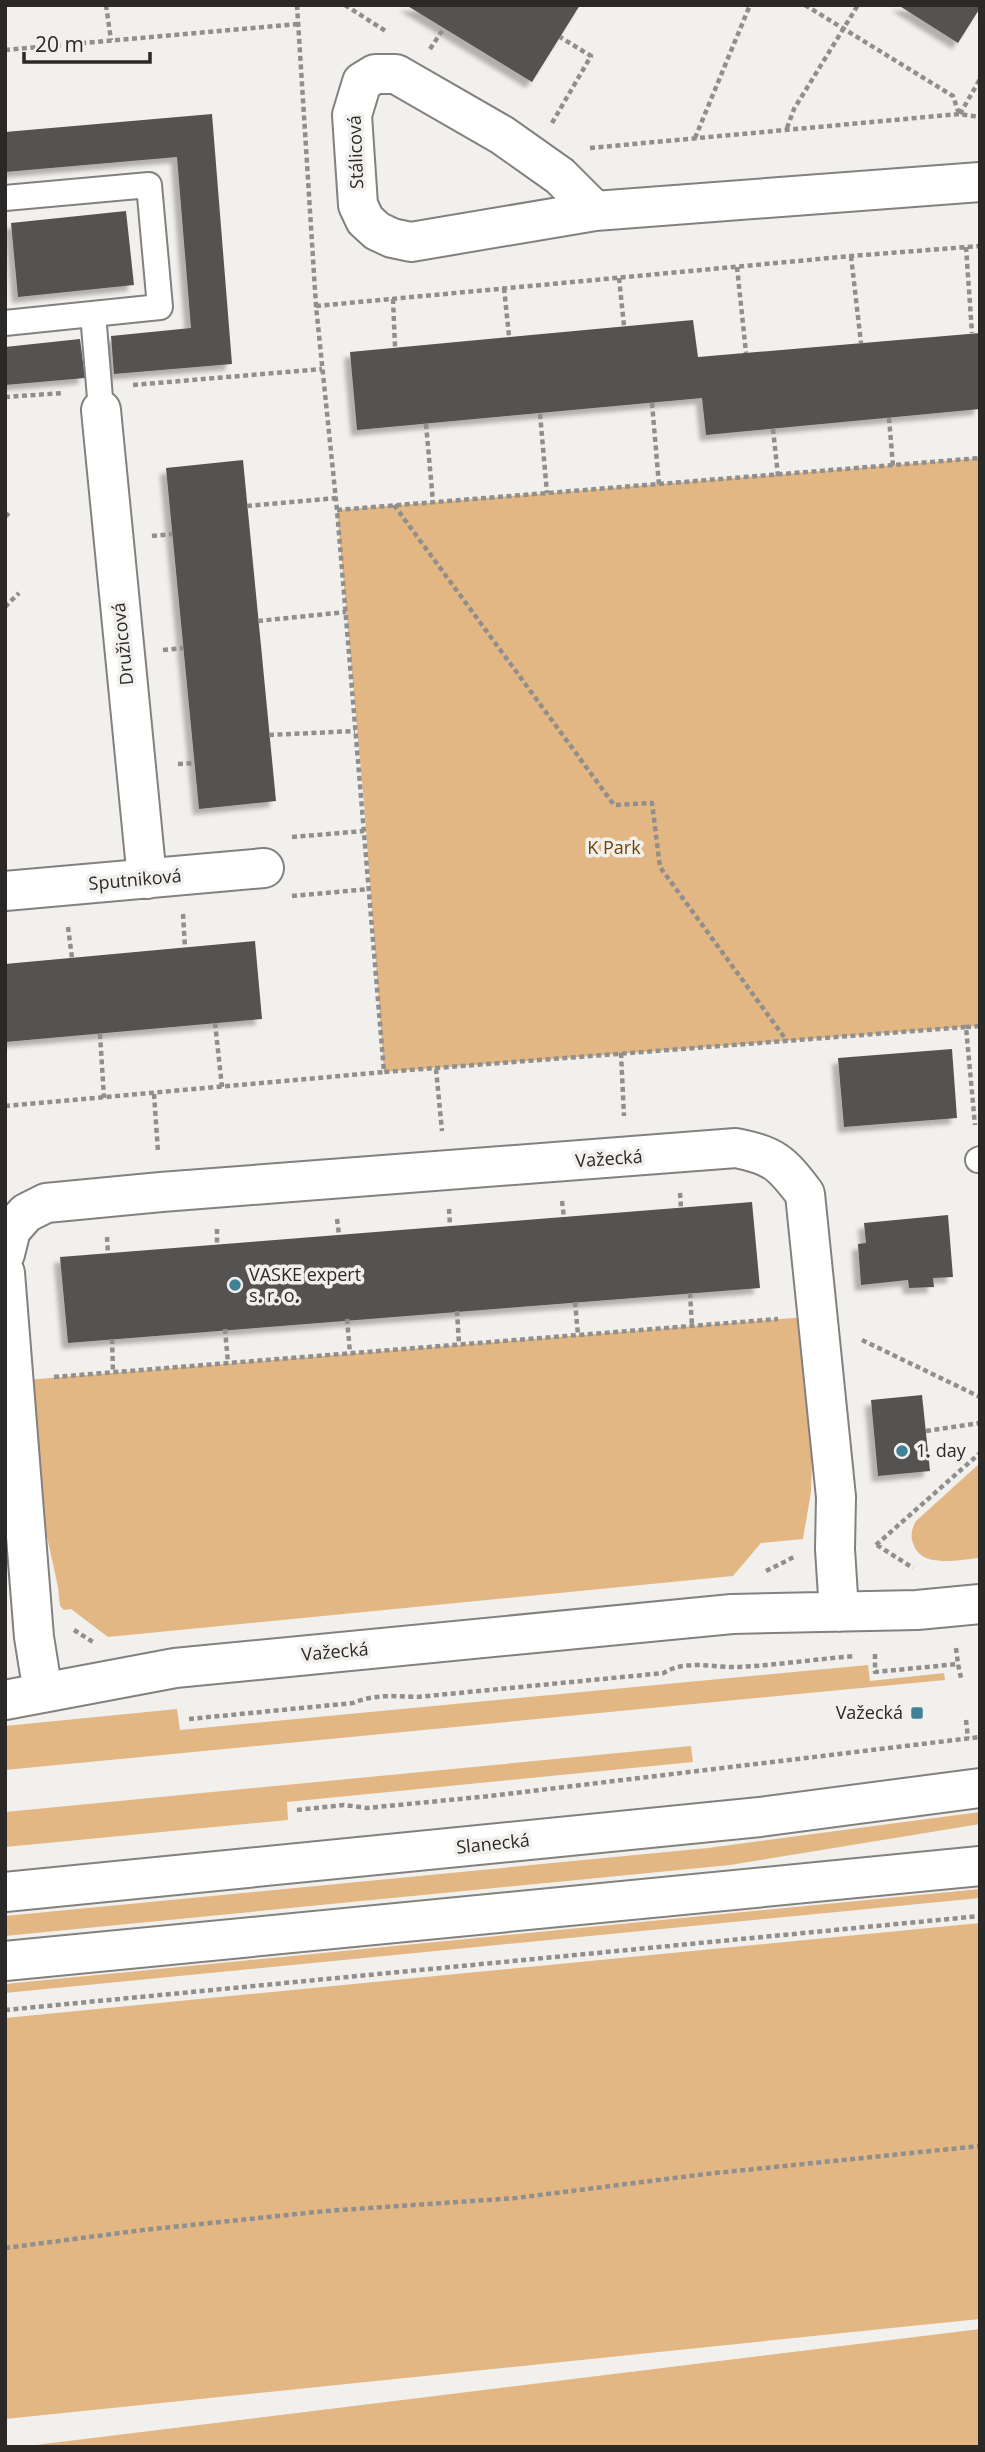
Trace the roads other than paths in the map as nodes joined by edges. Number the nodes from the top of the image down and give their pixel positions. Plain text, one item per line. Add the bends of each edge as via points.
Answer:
1 (980, 182) edge
2 (5, 198) edge
3 (595, 211) junction
4 (93, 314) junction
5 (5, 323) edge
6 (108, 395) joint
7 (264, 868) dead end
8 (146, 878) junction
9 (5, 891) edge
10 (5, 1254) edge
11 (5, 1273) edge
12 (980, 1604) edge
13 (839, 1612) junction
14 (43, 1693) junction
15 (5, 1700) edge
16 (980, 1788) edge
17 (980, 1866) edge
18 (5, 1892) edge
19 (5, 1961) edge

1 - 3 street, Stálicová
2 - 4 lane via 149,185 160,307
3 - 3 street, Stálicová via 560,176 502,135 396,74 375,74 362,82 352,115 358,205 377,231 411,242
4 - 5 lane
4 - 6 lane
6 - 8 street, Družicová
7 - 8 street, Sputniková
8 - 9 street, Sputniková
10 - 13 street, Važecká via 11,1230 26,1213 46,1203 736,1148 765,1154 788,1171 805,1194 836,1497
11 - 14 street via 34,1637
12 - 13 street, Važecká
13 - 14 street, Važecká via 732,1614 176,1668
14 - 15 street, Važecká
16 - 18 street, Slanecká via 760,1817
17 - 19 street

